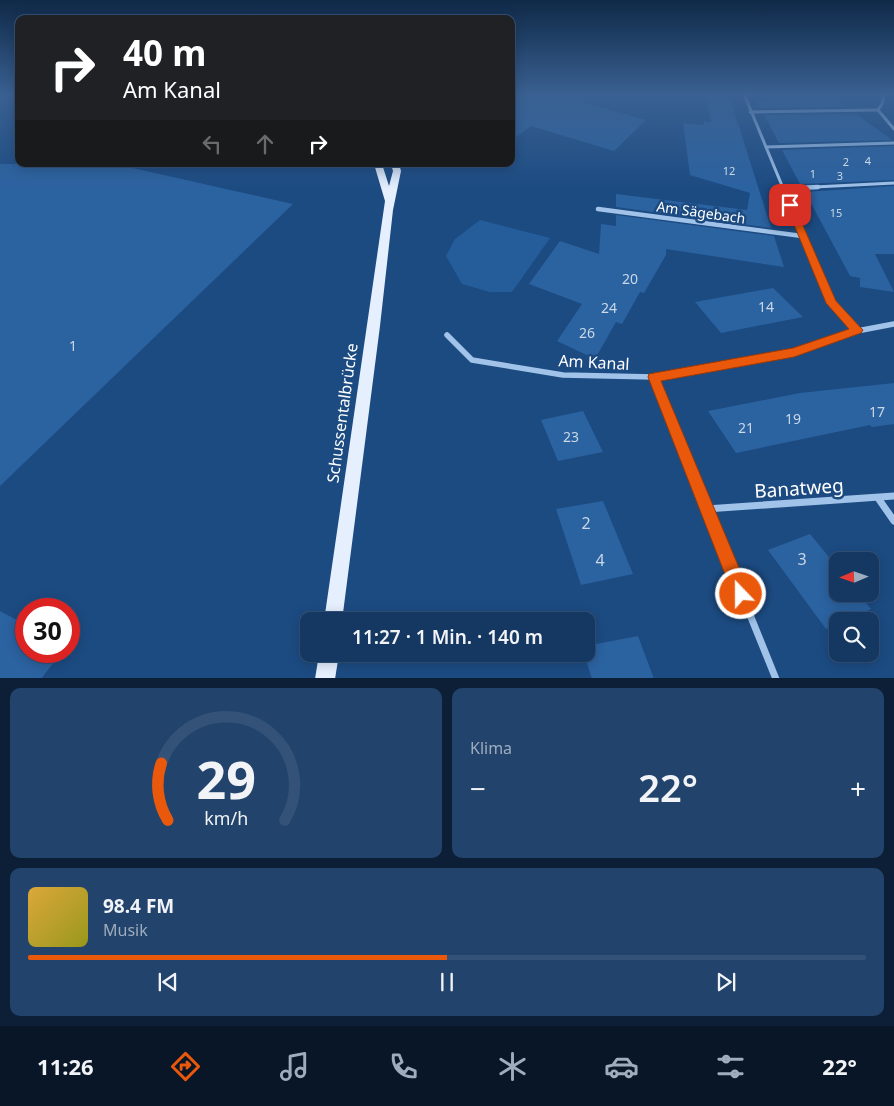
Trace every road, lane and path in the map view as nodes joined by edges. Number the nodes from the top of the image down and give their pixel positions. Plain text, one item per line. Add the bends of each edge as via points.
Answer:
1 (756, 126) edge
2 (894, 143) edge
3 (766, 147) junction
4 (379, 167) edge
5 (395, 167) edge
6 (894, 183) edge
7 (784, 190) junction
8 (388, 205) junction
9 (598, 209) dead end
10 (802, 236) junction
11 (894, 324) edge
12 (857, 330) junction
13 (448, 335) dead end
14 (654, 377) junction
15 (894, 496) edge
16 (878, 498) junction
17 (706, 509) junction
18 (894, 521) edge
19 (334, 612) edge
20 (328, 662) edge
21 (325, 678) edge
22 (776, 678) edge

1 - 3 street
2 - 3 street
3 - 7 street
4 - 8 main road
5 - 8 main road, Schussentalbrücke
6 - 7 street
7 - 10 street
8 - 19 main road, Schussentalbrücke
9 - 10 street, Am Sägebach
10 - 12 street via 832,303
11 - 12 street, Am Kanal
12 - 14 street, Am Kanal via 794,352
13 - 14 street, Am Kanal via 472,360 563,375
14 - 17 street
15 - 16 street, Banatweg
16 - 17 street, Banatweg
16 - 18 street
17 - 22 street
20 - 21 main road

